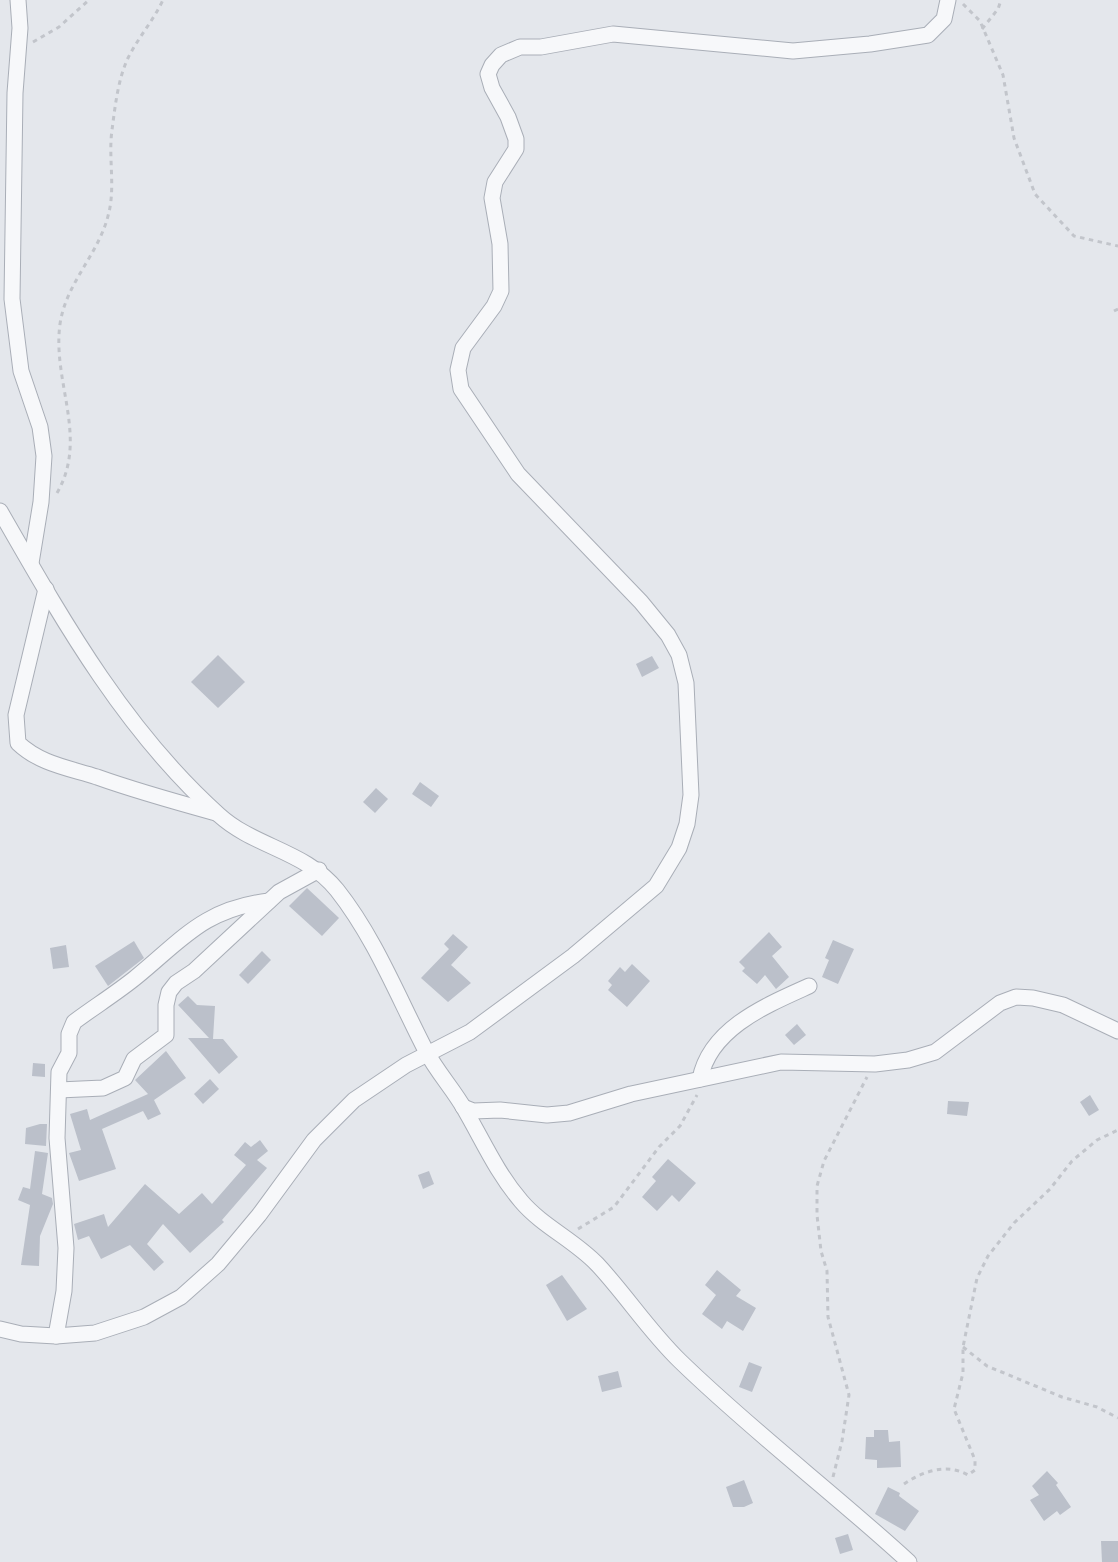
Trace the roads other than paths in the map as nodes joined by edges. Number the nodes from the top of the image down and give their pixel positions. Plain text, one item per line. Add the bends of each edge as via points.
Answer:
1 (18, 0) edge
2 (948, 0) edge
3 (0, 511) edge
4 (30, 563) junction
5 (46, 590) junction
6 (216, 813) junction
7 (319, 870) junction
8 (268, 901) junction
9 (809, 986) dead end
10 (1118, 1031) edge
11 (427, 1054) junction
12 (700, 1079) junction
13 (59, 1090) junction
14 (463, 1107) junction
15 (0, 1329) edge
16 (56, 1336) junction
17 (909, 1562) edge

1 - 4 street via 12,299 21,371 40,427 44,456 39,519
2 - 11 street via 944,19 928,35 870,44 793,51 613,34 520,47 501,55 492,65 488,74 492,88 508,117 516,149 495,182 492,198 500,244 501,291 463,348 458,370 460,389 518,474 668,635 679,655 686,684 691,795 679,848 656,886 573,956 470,1032
3 - 4 street
4 - 5 street
5 - 6 street via 100,679
5 - 6 street via 16,715 18,743 50,763
6 - 7 street via 245,834
7 - 8 street via 288,885
7 - 11 street via 337,890 372,945
8 - 13 street via 240,904 213,916 74,1022
8 - 13 street via 169,992 166,1035 134,1059 125,1078 103,1088
9 - 12 street via 753,1014 726,1035 709,1053
10 - 12 street via 1062,1005 1016,997 1000,1003 934,1052 875,1064 780,1062
11 - 14 street
11 - 16 street via 354,1100 314,1140 260,1215 218,1264 181,1297 144,1317 95,1333
12 - 14 street via 610,1099 569,1113 473,1111
13 - 16 street via 57,1138 66,1248
14 - 17 street via 496,1167 521,1201 598,1265 650,1330 752,1428
15 - 16 street

